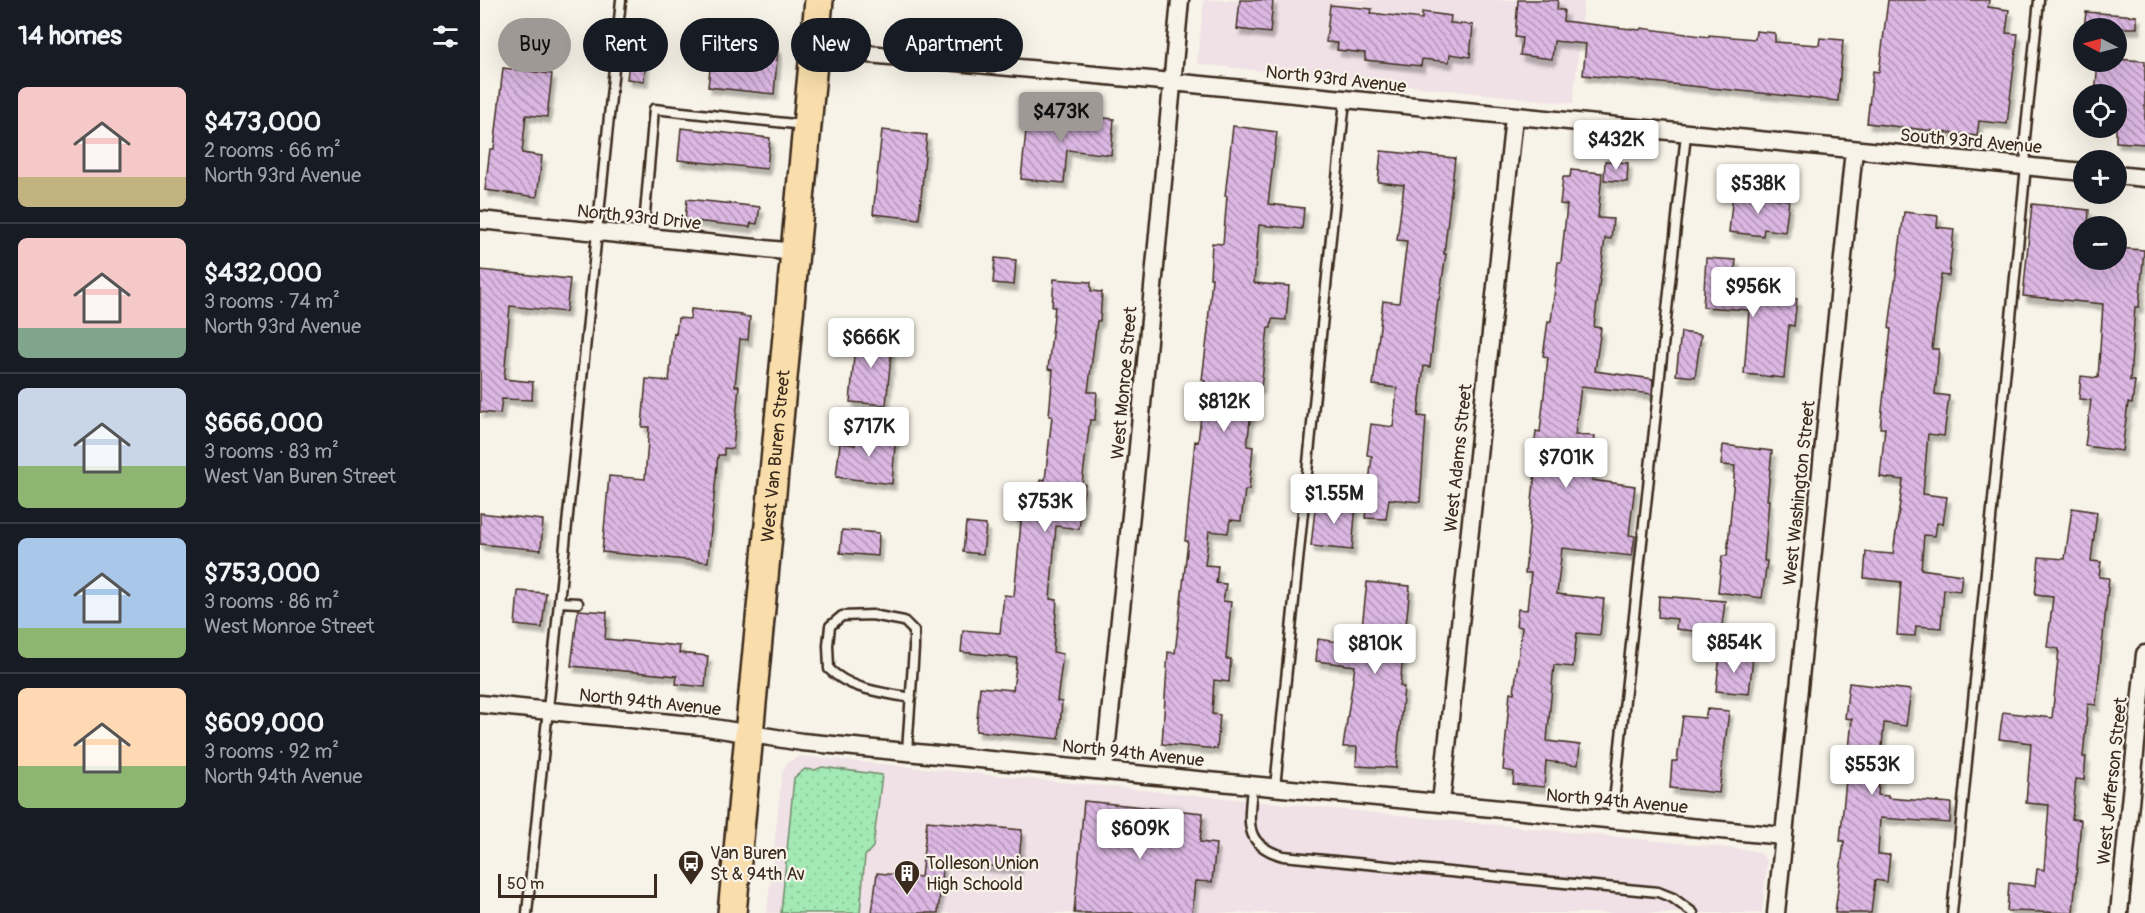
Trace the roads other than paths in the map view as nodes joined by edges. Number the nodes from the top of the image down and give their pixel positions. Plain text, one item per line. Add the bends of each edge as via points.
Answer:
1 (621, 0) edge
2 (819, 0) edge
3 (1180, 0) edge
4 (2039, 0) edge
5 (817, 18) edge
6 (871, 54) edge
7 (812, 72) edge
8 (1172, 82) junction
9 (1345, 100) junction
10 (1514, 117) junction
11 (807, 125) junction
12 (1686, 134) junction
13 (1854, 150) junction
14 (2026, 166) junction
15 (2073, 171) edge
16 (2127, 176) edge
17 (2145, 178) edge
18 (480, 220) edge
19 (598, 232) junction
20 (643, 237) junction
21 (795, 252) junction
22 (560, 602) junction
23 (578, 603) dead end
24 (2145, 654) edge
25 (911, 698) junction
26 (480, 704) edge
27 (548, 711) junction
28 (749, 734) junction
29 (907, 751) junction
30 (1104, 770) junction
31 (1252, 785) junction
32 (1275, 787) junction
33 (1441, 803) junction
34 (1612, 820) junction
35 (1783, 836) junction
36 (528, 913) edge
37 (732, 913) edge
38 (1694, 913) edge
39 (1776, 913) edge
40 (1952, 913) edge
41 (2119, 913) edge

1 - 19 lane
2 - 5 main road, West Van Buren Street
3 - 8 street, West Monroe Street
4 - 14 lane via 2025,138
6 - 8 street, North 93rd Avenue
7 - 11 main road, West Van Buren Street
8 - 9 street, North 93rd Avenue
8 - 30 street, West Monroe Street
9 - 10 street, North 93rd Avenue
9 - 32 lane
10 - 12 street, North 93rd Avenue
10 - 33 street, West Adams Street
11 - 20 lane via 654,109
11 - 21 main road, West Van Buren Street
12 - 13 street, North 93rd Avenue
12 - 34 lane
13 - 14 street, South 93rd Avenue
13 - 35 street, West Washington Street
14 - 15 street, South 93rd Avenue
14 - 40 lane
16 - 17 street
18 - 19 street, North 93rd Drive
19 - 20 street, North 93rd Drive
19 - 22 lane
20 - 21 street, North 93rd Drive
21 - 28 main road, West Van Buren Street
22 - 23 lane
22 - 27 lane
24 - 41 street, West Jefferson Street
25 - 25 lane via 914,631 904,621 872,615 842,616 830,626 829,669 841,680
25 - 29 lane
26 - 27 street, North 94th Avenue
27 - 28 street, North 94th Avenue
27 - 36 lane
28 - 29 street, North 94th Avenue
28 - 37 main road, West Van Buren Street
29 - 30 street, North 94th Avenue
30 - 31 street, North 94th Avenue
31 - 32 street, North 94th Avenue
31 - 38 lane via 1251,829 1256,843 1269,852 1658,892
32 - 33 street, North 94th Avenue
33 - 34 street, North 94th Avenue
34 - 35 street, North 94th Avenue
35 - 39 street, West Washington Street

